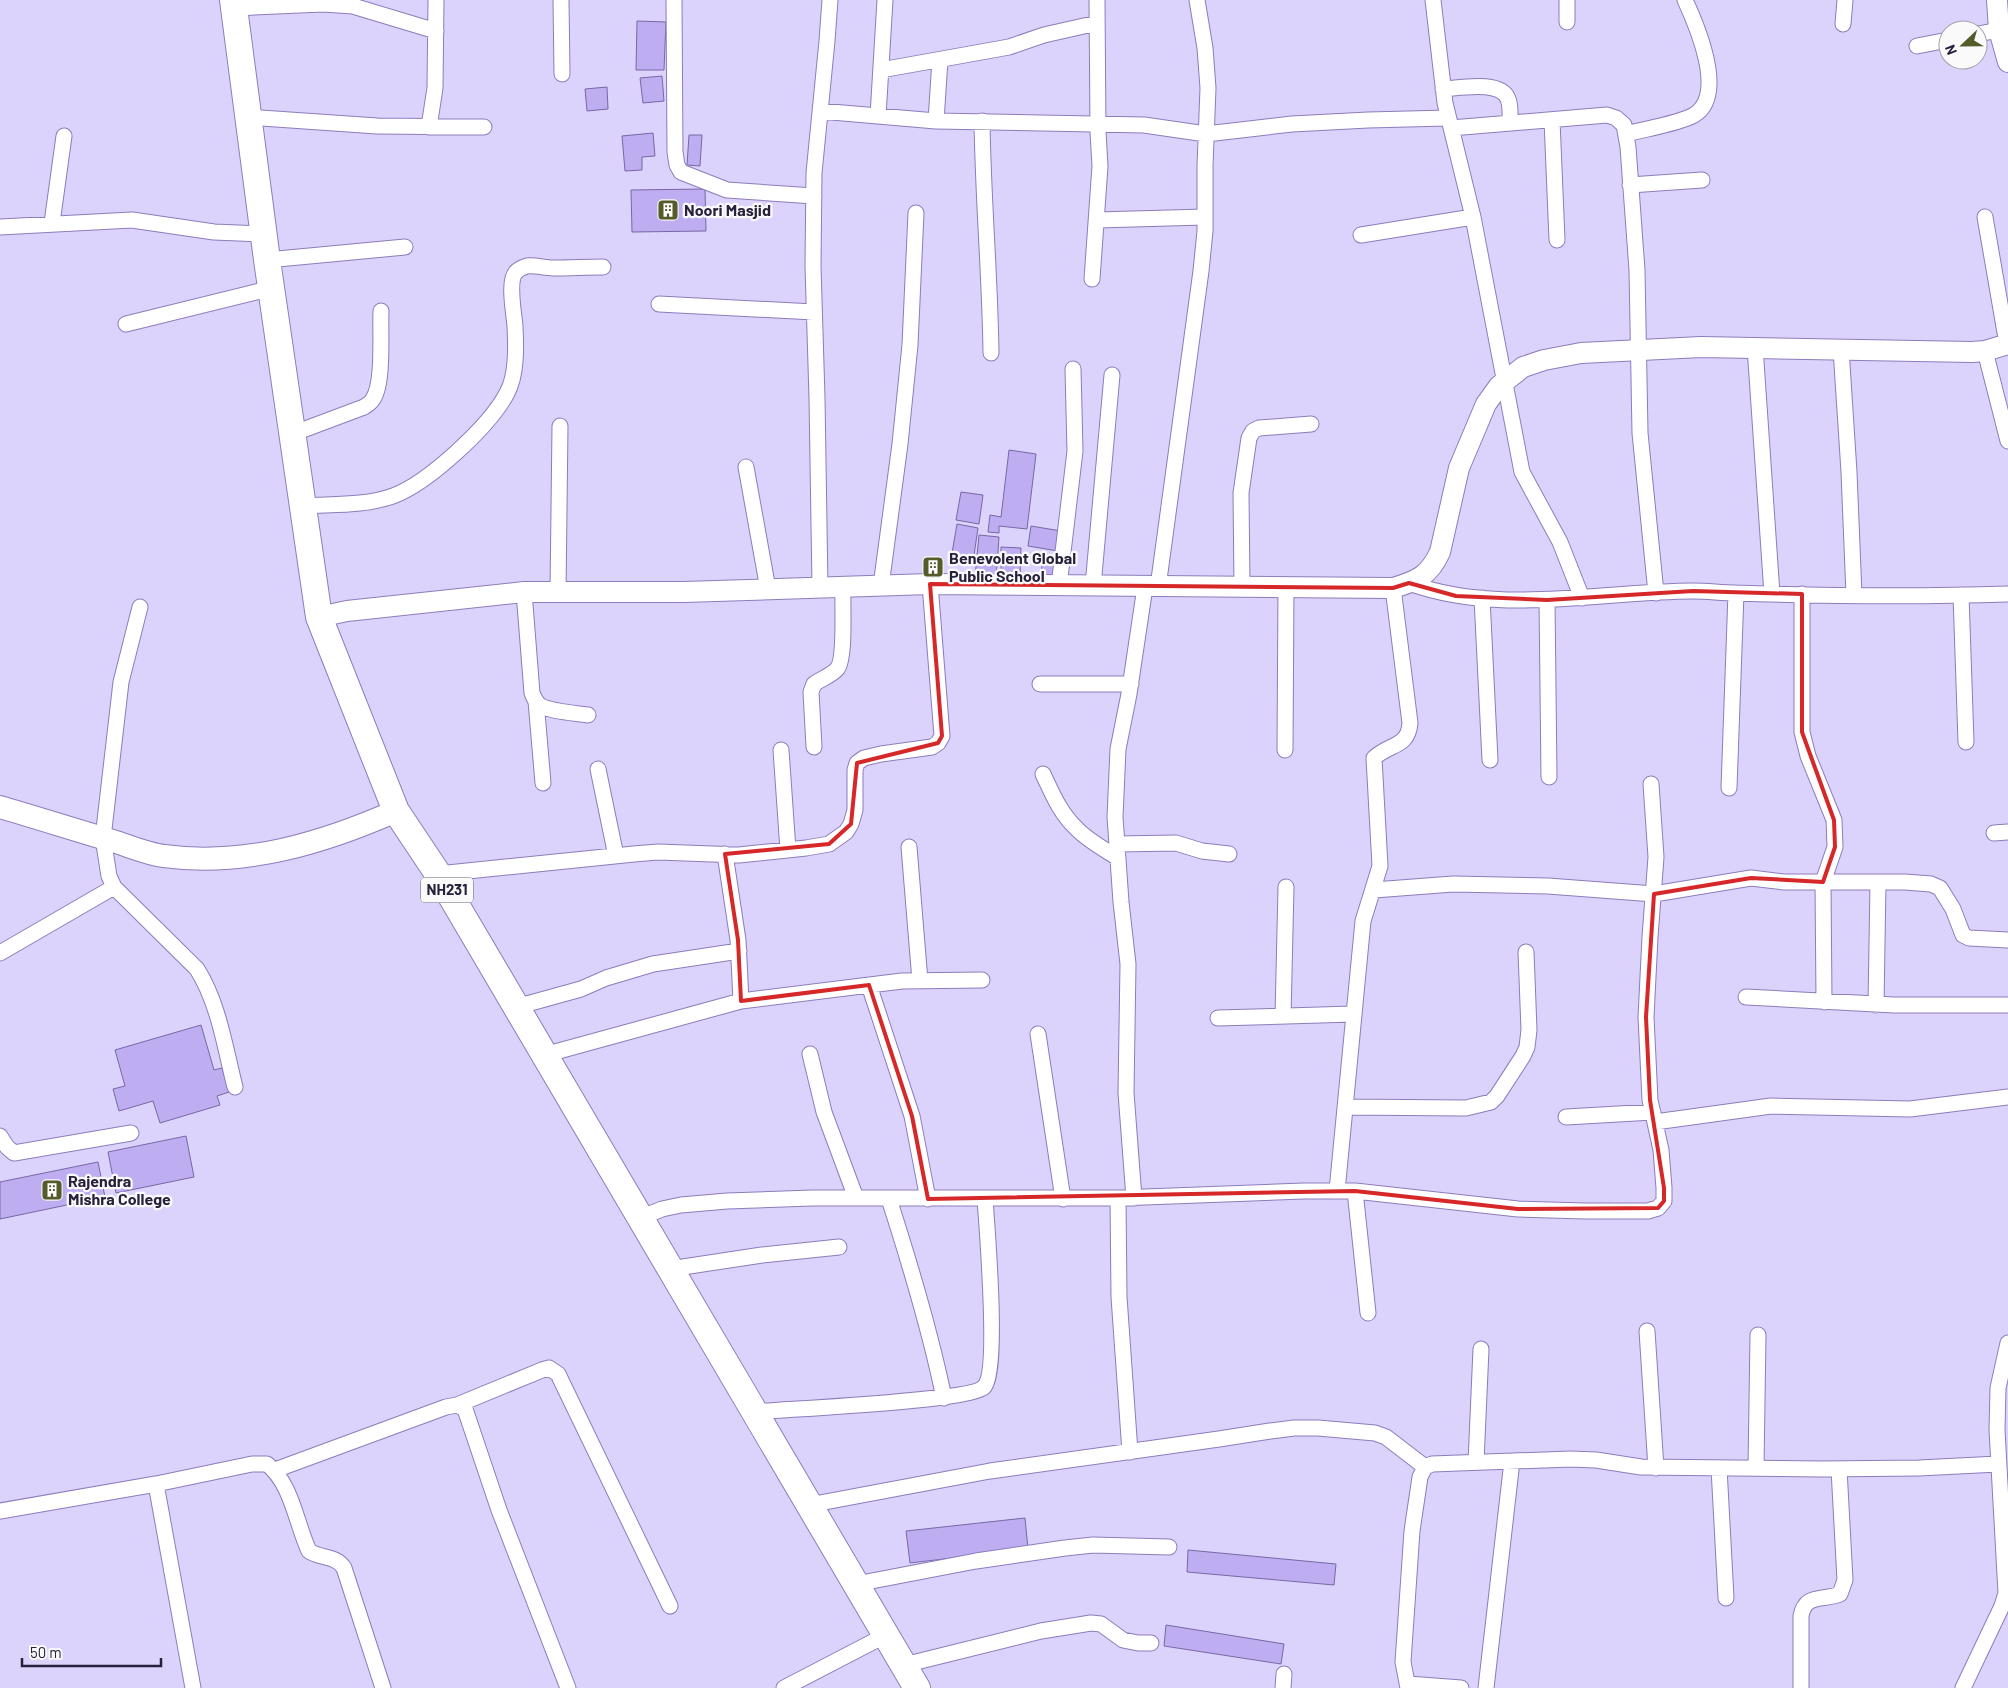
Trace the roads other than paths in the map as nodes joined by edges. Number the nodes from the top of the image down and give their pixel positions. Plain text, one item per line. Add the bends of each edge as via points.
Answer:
1 (436, 0) edge
2 (562, 0) edge
3 (674, 0) edge
4 (830, 0) edge
5 (886, 0) edge
6 (1098, 0) edge
7 (1196, 0) edge
8 (1432, 0) edge
9 (1566, 0) edge
10 (1685, 0) edge
11 (1845, 0) edge
12 (1996, 0) edge
13 (234, 4) edge
14 (1097, 22) junction
15 (1567, 22) dead end
16 (1843, 24) dead end
17 (1999, 30) junction
18 (436, 31) junction
19 (1988, 32) edge
20 (1938, 42) edge
21 (1917, 46) dead end
22 (940, 60) junction
23 (2008, 62) edge
24 (881, 70) junction
25 (562, 74) dead end
26 (1443, 89) junction
27 (820, 111) junction
28 (878, 116) junction
29 (248, 117) junction
30 (1552, 120) junction
31 (936, 121) junction
32 (982, 121) junction
33 (1098, 122) junction
34 (1450, 123) junction
35 (1510, 123) junction
36 (429, 127) junction
37 (484, 127) dead end
38 (1206, 134) junction
39 (1626, 134) junction
40 (64, 136) dead end
41 (1702, 180) dead end
42 (1630, 185) junction
43 (814, 196) junction
44 (916, 213) dead end
45 (1205, 217) junction
46 (1473, 217) junction
47 (1985, 217) dead end
48 (1097, 220) junction
49 (52, 223) junction
50 (0, 227) edge
51 (264, 234) junction
52 (1360, 235) dead end
53 (1557, 240) dead end
54 (405, 247) dead end
55 (267, 260) junction
56 (603, 266) dead end
57 (1092, 279) dead end
58 (272, 288) junction
59 (659, 304) dead end
60 (381, 312) dead end
61 (814, 312) junction
62 (126, 324) dead end
63 (2008, 344) edge
64 (1755, 347) junction
65 (1637, 349) junction
66 (1841, 349) junction
67 (1985, 351) junction
68 (991, 353) dead end
69 (1073, 369) dead end
70 (1112, 374) dead end
71 (1505, 380) junction
72 (1311, 424) dead end
73 (560, 426) dead end
74 (292, 434) junction
75 (2008, 441) edge
76 (746, 467) dead end
77 (303, 506) junction
78 (930, 584) junction
79 (881, 586) junction
80 (1059, 586) junction
81 (1093, 586) junction
82 (1242, 586) junction
83 (1286, 586) junction
84 (1401, 586) junction
85 (842, 587) junction
86 (1152, 587) junction
87 (820, 588) junction
88 (768, 589) junction
89 (524, 592) junction
90 (558, 592) junction
91 (1656, 593) junction
92 (1736, 593) junction
93 (1772, 594) junction
94 (1802, 594) junction
95 (2008, 594) edge
96 (1854, 595) junction
97 (1960, 595) junction
98 (1482, 598) junction
99 (1582, 598) junction
100 (1547, 600) junction
101 (140, 607) dead end
102 (319, 617) junction
103 (1040, 684) dead end
104 (1131, 684) junction
105 (536, 701) junction
106 (588, 715) dead end
107 (1966, 742) dead end
108 (814, 747) dead end
109 (782, 750) dead end
110 (1285, 750) dead end
111 (1490, 760) dead end
112 (598, 769) dead end
113 (1043, 774) dead end
114 (1549, 776) dead end
115 (543, 783) dead end
116 (1651, 784) dead end
117 (1730, 788) dead end
118 (0, 807) edge
119 (396, 811) junction
120 (104, 838) junction
121 (909, 847) dead end
122 (788, 850) junction
123 (1118, 851) junction
124 (725, 854) junction
125 (1228, 854) dead end
126 (616, 856) junction
127 (438, 874) junction
128 (1823, 882) junction
129 (1878, 882) junction
130 (114, 887) junction
131 (1286, 887) dead end
132 (1374, 890) junction
133 (1654, 894) junction
134 (2008, 940) edge
135 (738, 950) junction
136 (1526, 952) dead end
137 (0, 953) edge
138 (982, 980) dead end
139 (920, 981) junction
140 (869, 985) junction
141 (1746, 997) dead end
142 (741, 1001) junction
143 (1824, 1002) junction
144 (1876, 1005) junction
145 (2008, 1005) edge
146 (516, 1007) junction
147 (1353, 1014) junction
148 (1283, 1016) junction
149 (1218, 1018) dead end
150 (1038, 1034) dead end
151 (810, 1054) dead end
152 (544, 1055) junction
153 (234, 1087) dead end
154 (2008, 1096) edge
155 (1345, 1107) junction
156 (1566, 1117) dead end
157 (1654, 1117) junction
158 (131, 1133) dead end
159 (0, 1136) edge
160 (1337, 1191) junction
161 (1355, 1191) junction
162 (856, 1198) junction
163 (889, 1198) junction
164 (1118, 1198) junction
165 (1134, 1198) junction
166 (928, 1199) junction
167 (986, 1199) junction
168 (1062, 1199) junction
169 (640, 1218) junction
170 (839, 1247) dead end
171 (670, 1269) junction
172 (1368, 1313) dead end
173 (1647, 1331) dead end
174 (1758, 1336) dead end
175 (2008, 1343) edge
176 (1481, 1349) dead end
177 (944, 1398) junction
178 (457, 1405) junction
179 (754, 1412) junction
180 (1130, 1452) junction
181 (1512, 1461) junction
182 (1476, 1462) junction
183 (1998, 1464) junction
184 (1425, 1467) junction
185 (1656, 1468) junction
186 (1719, 1468) junction
187 (1756, 1468) junction
188 (1838, 1469) junction
189 (275, 1470) junction
190 (156, 1484) junction
191 (809, 1505) junction
192 (0, 1511) edge
193 (1170, 1548) dead end
194 (856, 1584) junction
195 (1726, 1598) dead end
196 (670, 1606) dead end
197 (886, 1635) junction
198 (1151, 1643) dead end
199 (904, 1665) junction
200 (1408, 1686) edge
201 (193, 1688) edge
202 (383, 1688) edge
203 (568, 1688) edge
204 (784, 1688) edge
205 (917, 1688) edge
206 (1461, 1688) edge
207 (1486, 1688) edge
208 (1802, 1688) edge
209 (1963, 1688) edge

1 - 18 street
2 - 25 street
3 - 43 street via 675,152 681,172 727,190
4 - 27 street
5 - 24 street
6 - 14 street
7 - 38 street via 1207,68
8 - 26 street
9 - 15 street
10 - 39 street via 1694,18 1709,75 1706,102 1694,115 1684,119
11 - 16 street
12 - 17 street
13 - 18 street via 353,6
13 - 29 highway, NH231
14 - 22 street via 1009,47
14 - 33 street
17 - 19 street
17 - 23 street
18 - 36 street via 435,88
20 - 21 street
22 - 24 street
22 - 31 street
24 - 28 street
26 - 34 street
26 - 35 street via 1498,89 1508,100
27 - 28 street
27 - 43 street
28 - 31 street
29 - 36 street
29 - 51 highway, NH231
30 - 35 street
30 - 39 street via 1606,115 1624,125
30 - 53 street
31 - 32 street
32 - 33 street
32 - 68 street
33 - 38 street
33 - 48 street
34 - 35 street
34 - 38 street via 1368,120 1292,124
34 - 46 street
36 - 37 street
38 - 45 street
39 - 42 street
40 - 49 street
41 - 42 street
42 - 65 street via 1637,270
43 - 61 street
44 - 79 street via 910,345
45 - 48 street
45 - 86 street via 1201,272
46 - 52 street
46 - 71 street
47 - 63 street
48 - 57 street
49 - 50 street
49 - 51 street via 132,220 214,232
51 - 55 highway, NH231
54 - 55 street
55 - 58 highway, NH231
56 - 77 street via 526,266 513,274 512,380 508,392 485,423 460,449 417,483 392,496 362,502
58 - 62 street
58 - 74 highway, NH231
59 - 61 street
60 - 74 street via 380,369 372,401
61 - 87 street
63 - 67 street
64 - 65 street
64 - 66 street
64 - 93 street
65 - 71 street via 1544,360 1524,367
65 - 91 street via 1640,433
66 - 67 street
66 - 96 street
67 - 75 street
69 - 80 street via 1075,450
70 - 81 street
71 - 84 street via 1486,404 1466,448 1434,566 1426,575
71 - 99 street via 1522,472 1560,542
72 - 82 street via 1259,428 1249,438 1240,493
73 - 90 street
74 - 77 highway, NH231
76 - 88 street
77 - 102 highway, NH231
78 - 79 street
78 - 80 street
78 - 122 street via 942,736 932,746 881,754 857,763 854,770 856,810 846,832 829,844
79 - 85 street
80 - 81 street
81 - 86 street
82 - 83 street
82 - 86 street
83 - 84 street
83 - 110 street
84 - 98 street
84 - 132 street via 1410,723 1405,740 1374,758 1380,866
85 - 87 street
85 - 108 street via 840,665 814,684 811,692
86 - 104 street
87 - 88 street
88 - 90 street
89 - 90 street
89 - 102 street via 347,611
89 - 105 street via 532,693
91 - 92 street
91 - 99 street
92 - 93 street
92 - 117 street
93 - 94 street
94 - 96 street
94 - 128 street via 1802,732 1836,831 1833,856
95 - 97 street
96 - 97 street
97 - 107 street
98 - 100 street
98 - 111 street
99 - 100 street
100 - 114 street
101 - 120 street via 121,682
102 - 119 highway, NH231
103 - 104 street
104 - 123 street via 1118,749
105 - 106 street via 541,706
105 - 115 street
109 - 122 street
112 - 126 street
113 - 123 street via 1055,800 1077,830
116 - 133 street via 1656,857
118 - 120 main road
119 - 120 main road via 360,827 283,850 241,858 207,860 162,856
119 - 127 highway, NH231
120 - 130 street via 109,876
121 - 139 street
122 - 124 street
123 - 125 street via 1176,843
123 - 165 street via 1128,964 1126,1093
124 - 126 street via 658,852
124 - 135 street
126 - 127 street
127 - 146 highway, NH231
128 - 129 street
128 - 133 street via 1745,878
128 - 143 street
129 - 134 street via 1931,884 1940,888 1963,935 1977,940
129 - 144 street
130 - 137 street
130 - 153 street via 197,969 205,982
131 - 148 street
132 - 133 street via 1472,884
132 - 147 street via 1363,921
133 - 157 street via 1646,1017 1649,1089
135 - 142 street
135 - 146 street via 653,964
136 - 155 street via 1527,1046 1498,1096 1491,1102 1466,1108
138 - 139 street
139 - 140 street
140 - 142 street
140 - 166 street via 912,1116
141 - 143 street
142 - 152 street
143 - 144 street
144 - 145 street
146 - 152 highway, NH231
147 - 148 street
147 - 155 street
148 - 149 street
150 - 168 street
151 - 162 street via 824,1112
152 - 169 highway, NH231
154 - 157 street via 1910,1110 1771,1106
155 - 160 street
156 - 157 street
157 - 161 street via 1661,1150 1664,1201 1658,1208 1648,1211 1518,1209
158 - 159 street via 14,1153
160 - 161 street
160 - 165 street
161 - 172 street
162 - 163 street
162 - 169 street via 681,1205
163 - 166 street
163 - 177 street via 915,1281
164 - 165 street
164 - 168 street
164 - 180 street via 1119,1297
166 - 167 street
167 - 168 street
167 - 177 street via 992,1336 988,1378 985,1387 978,1391
169 - 171 highway, NH231
170 - 171 street
171 - 179 highway, NH231
173 - 185 street
174 - 187 street
175 - 183 street via 1998,1388
176 - 182 street
177 - 179 street
178 - 189 street
178 - 196 street via 542,1370 550,1368 558,1374
178 - 203 street via 465,1409 468,1416 499,1510
179 - 191 highway, NH231
180 - 184 street via 1278,1430 1318,1428 1375,1433 1386,1437
180 - 191 street via 990,1471
181 - 182 street
181 - 185 street via 1588,1460
181 - 207 street
182 - 184 street
183 - 188 street
183 - 209 street via 2006,1593
184 - 200 street via 1417,1488 1412,1531 1403,1662
185 - 186 street
186 - 187 street
186 - 195 street
187 - 188 street
188 - 208 street via 1846,1580 1840,1594 1814,1599 1802,1608
189 - 190 street via 267,1464 252,1464
189 - 202 street via 283,1480 309,1552 341,1562 344,1568
190 - 192 street
190 - 201 street
191 - 194 highway, NH231
193 - 194 street via 1093,1545 1065,1548
194 - 197 highway, NH231
197 - 199 highway, NH231
197 - 204 street
198 - 199 street via 1123,1640 1101,1624 1082,1624
199 - 205 highway, NH231
200 - 206 street

